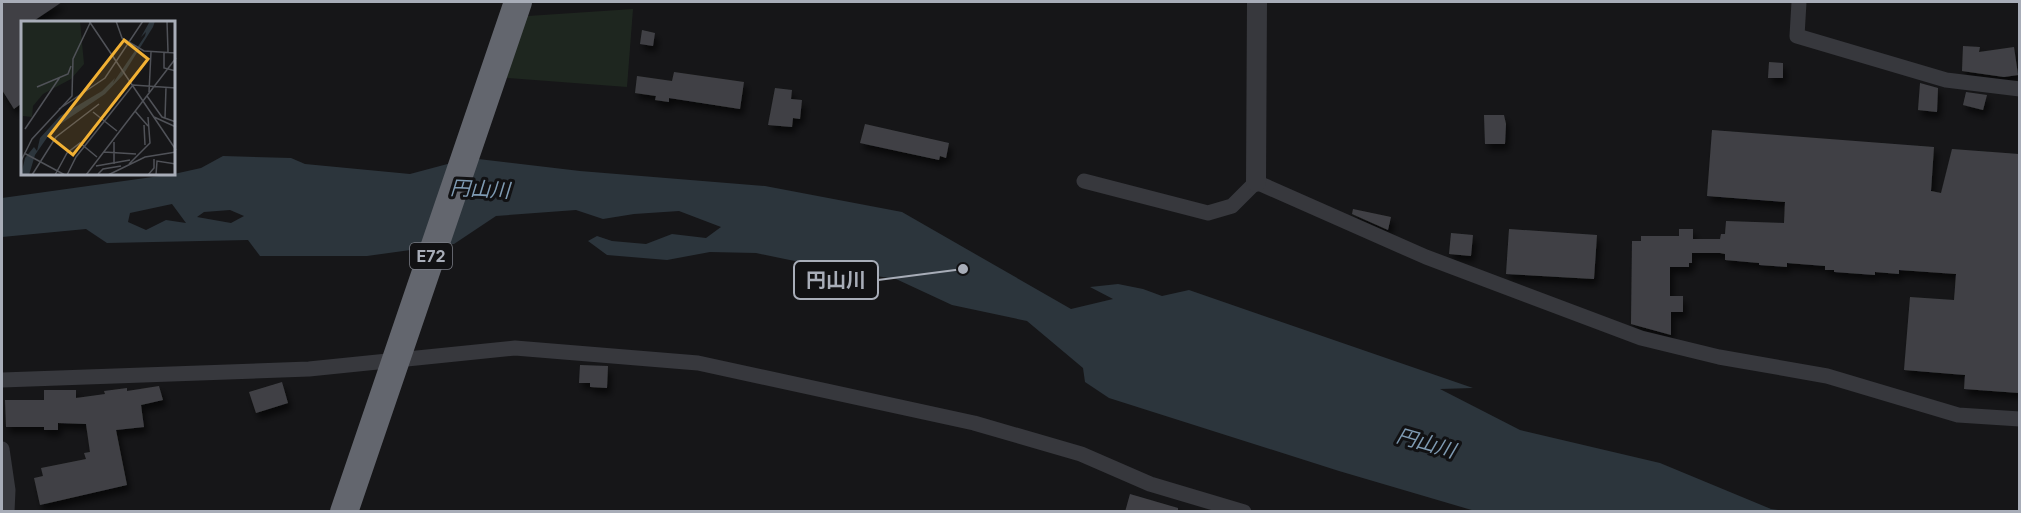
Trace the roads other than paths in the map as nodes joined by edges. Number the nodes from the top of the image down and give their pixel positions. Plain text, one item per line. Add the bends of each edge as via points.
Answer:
1 (518, 2) edge
2 (1257, 2) edge
3 (1799, 2) edge
4 (2019, 89) edge
5 (1084, 180) dead end
6 (1256, 182) junction
7 (2, 380) edge
8 (2019, 419) edge
9 (2, 449) edge
10 (7, 512) edge
11 (344, 512) edge
12 (1244, 512) edge

1 - 11 highway, E72, bridge
2 - 6 street
3 - 4 street via 1797,36 1946,80
5 - 6 street via 1208,213 1232,206
6 - 8 street via 1426,257 1641,338 1719,357 1827,376 1958,415
7 - 12 street via 309,369 515,348 698,363 974,423 1081,454 1150,484
9 - 10 street

